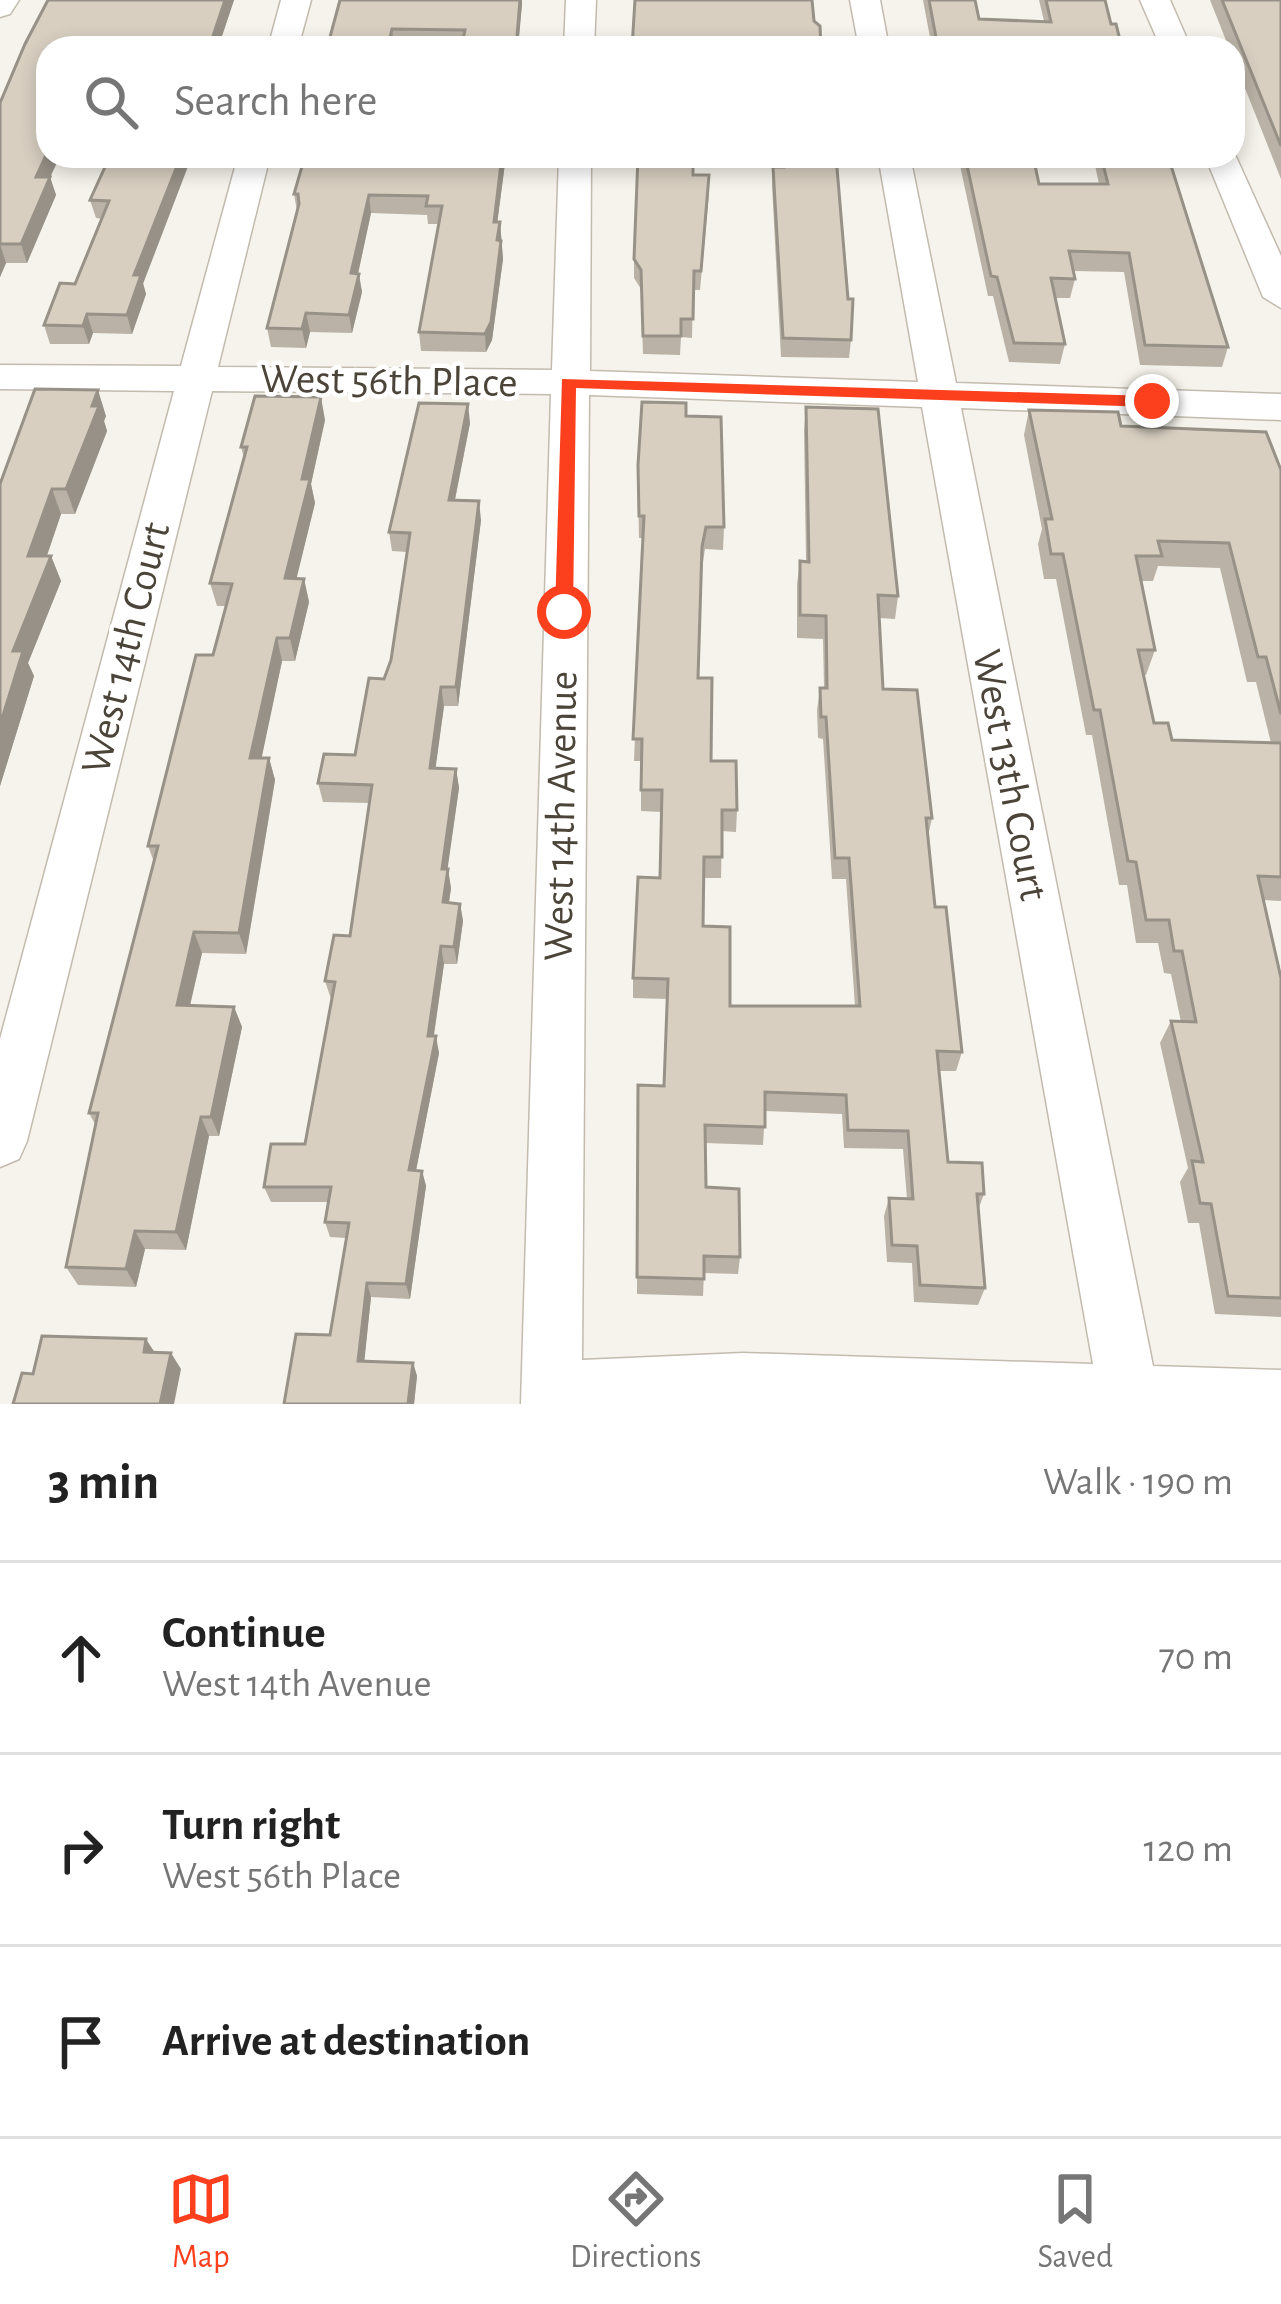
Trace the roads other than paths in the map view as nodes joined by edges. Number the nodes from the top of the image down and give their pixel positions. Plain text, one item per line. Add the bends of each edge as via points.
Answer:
1 (4, 0) edge
2 (296, 0) edge
3 (581, 0) edge
4 (865, 0) edge
5 (1155, 0) edge
6 (0, 8) edge
7 (286, 36) edge
8 (580, 36) edge
9 (872, 36) edge
10 (1171, 36) edge
11 (251, 168) edge
12 (575, 168) edge
13 (896, 168) edge
14 (1226, 168) edge
15 (1281, 297) edge
16 (0, 377) edge
17 (194, 379) junction
18 (568, 382) junction
19 (937, 392) junction
20 (1281, 407) edge
21 (0, 1141) edge
22 (894, 1396) edge
23 (551, 1397) edge
24 (1178, 1399) edge
25 (1281, 1400) edge

1 - 6 street
2 - 7 street
3 - 8 street
4 - 9 street
5 - 10 street
11 - 17 street, West 14th Court
12 - 18 street, West 14th Avenue
13 - 19 street, West 13th Court
14 - 15 street
16 - 17 street, West 56th Place
17 - 18 street, West 56th Place
17 - 21 street, West 14th Court
18 - 19 street, West 56th Place
18 - 23 street, West 14th Avenue
19 - 20 street, West 56th Place
19 - 24 street, West 13th Court
22 - 23 street via 743,1383
22 - 24 street
24 - 25 street

